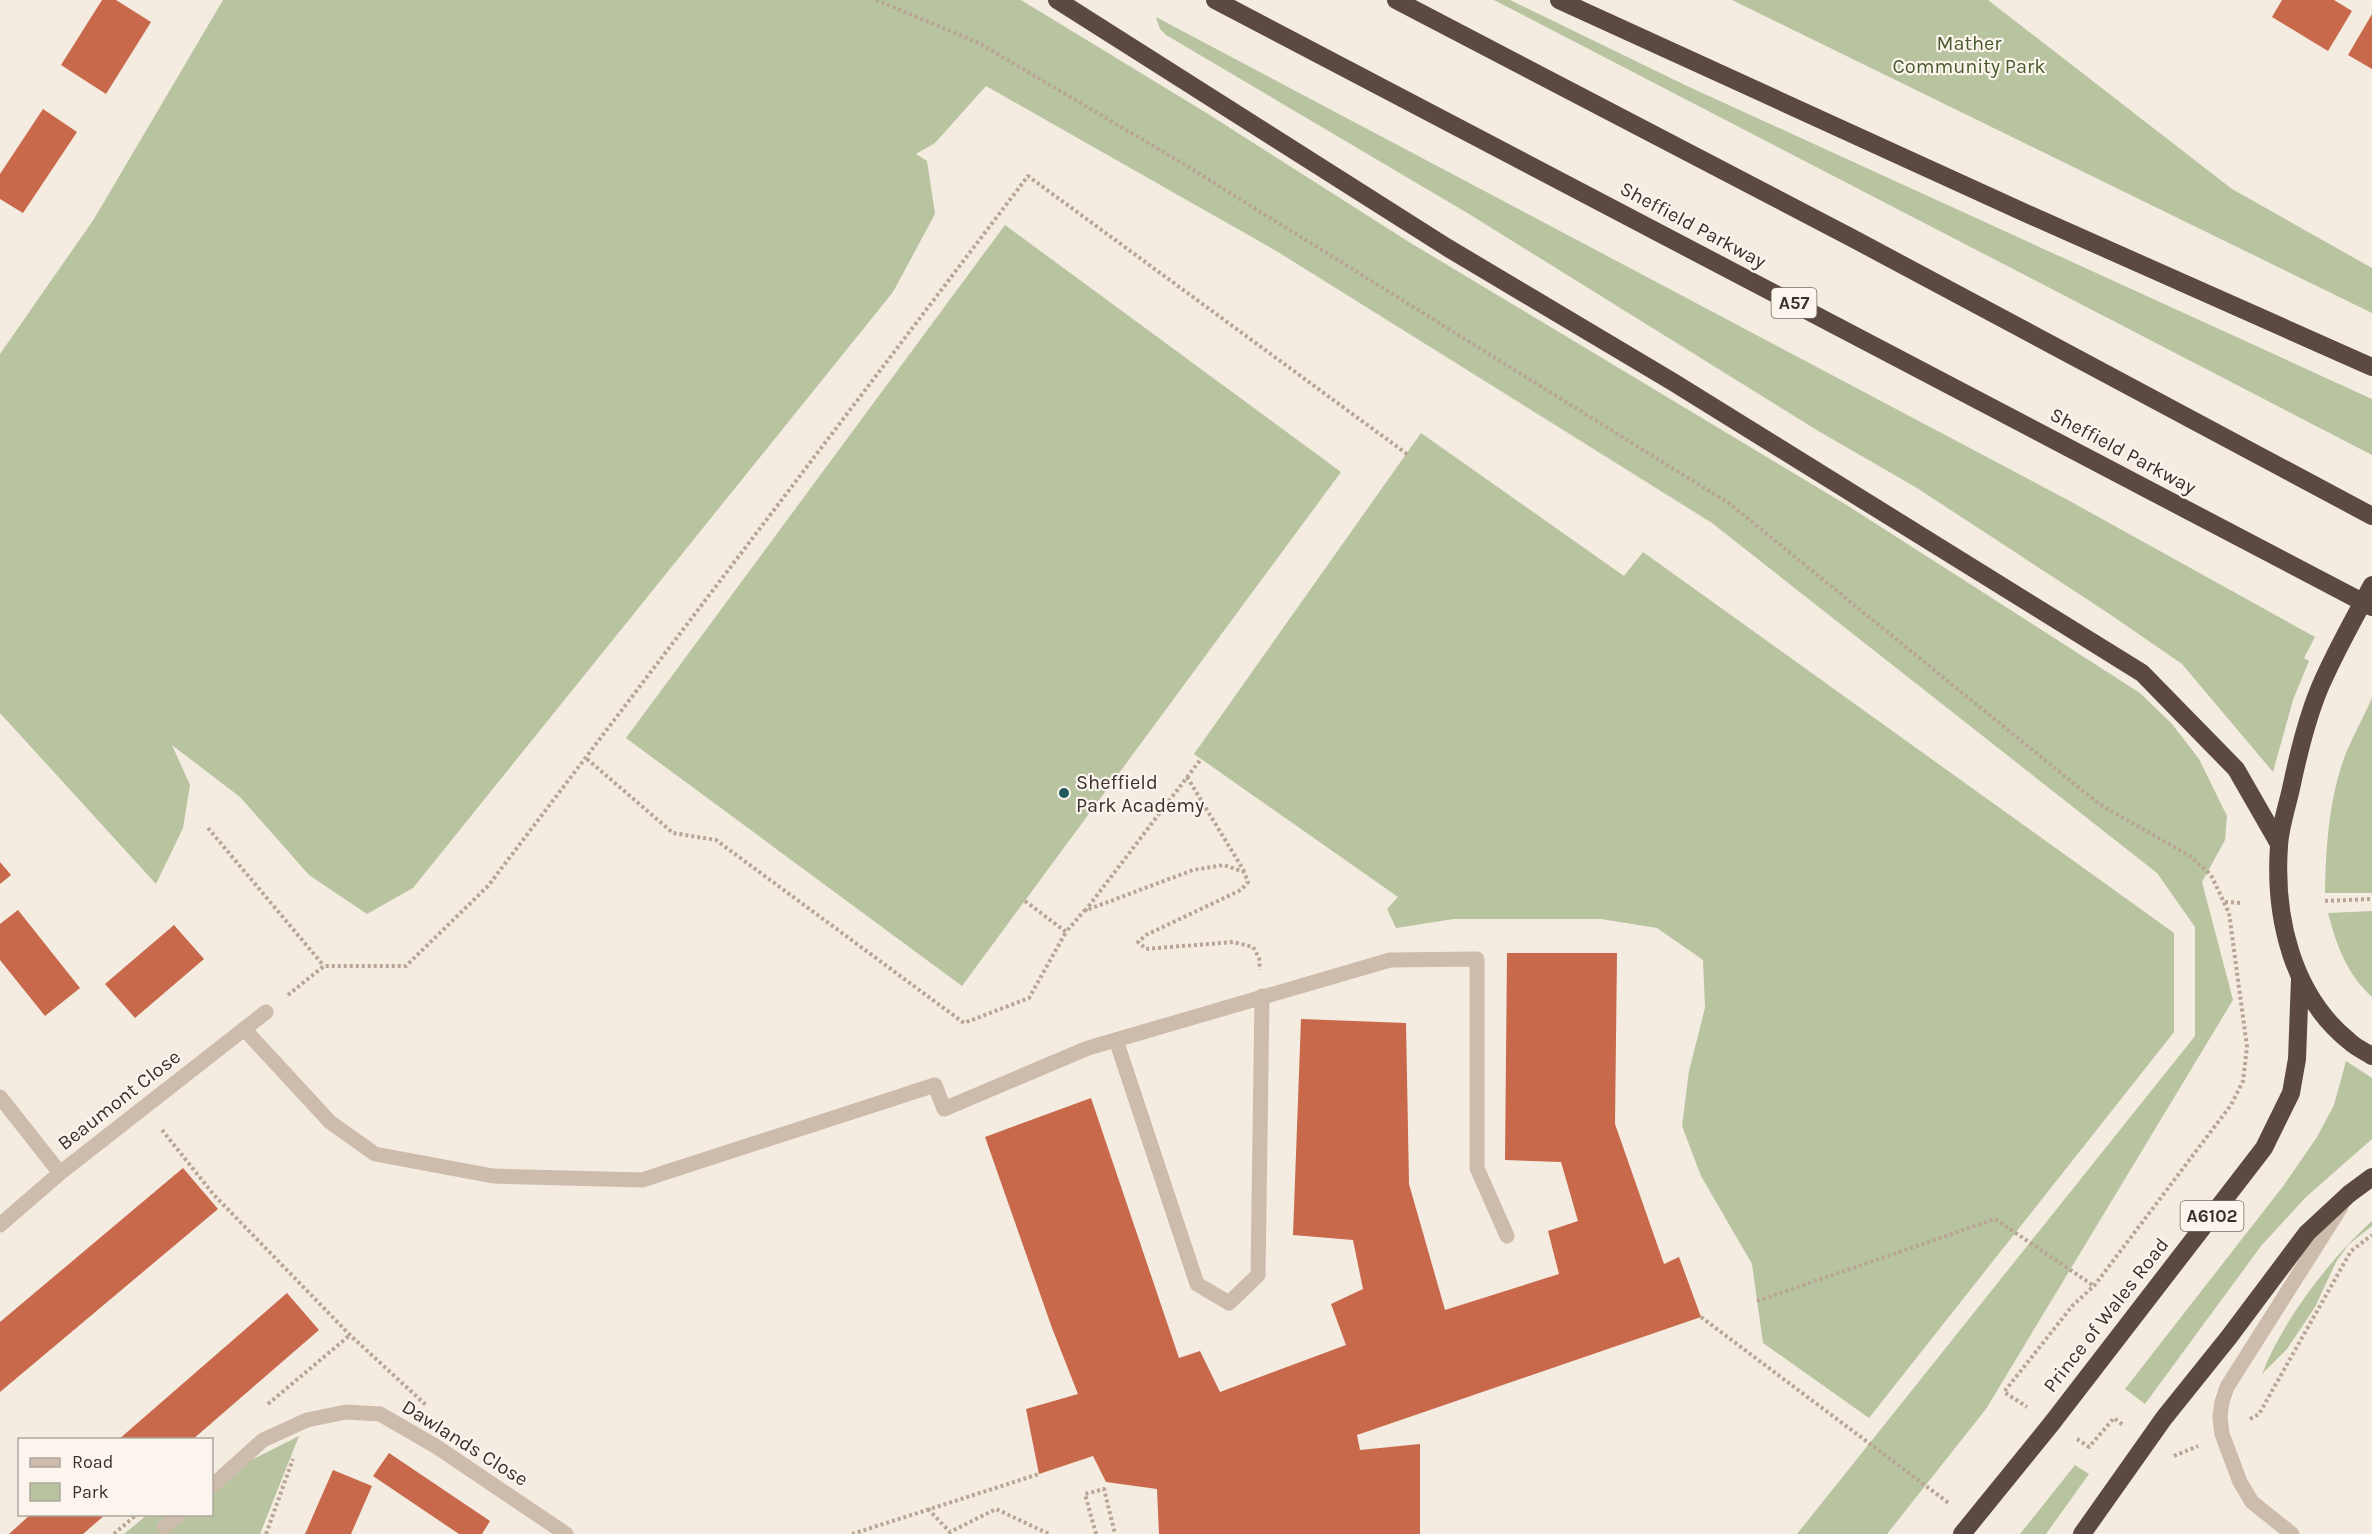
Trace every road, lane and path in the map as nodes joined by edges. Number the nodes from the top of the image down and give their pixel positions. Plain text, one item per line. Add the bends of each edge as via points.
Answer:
1 (876, 0) edge
2 (1057, 0) edge
3 (1215, 0) edge
4 (1396, 0) edge
5 (1558, 0) edge
6 (2372, 367) edge
7 (1407, 454) dead end
8 (2372, 516) edge
9 (2372, 585) edge
10 (2372, 607) edge
11 (586, 759) junction
12 (1201, 759) dead end
13 (1187, 777) junction
14 (208, 828) dead end
15 (2279, 844) junction
16 (1244, 872) junction
17 (2372, 899) edge
18 (1025, 901) dead end
19 (2325, 901) dead end
20 (2225, 902) junction
21 (2242, 903) dead end
22 (1084, 911) junction
23 (1066, 932) junction
24 (324, 966) junction
25 (2300, 979) junction
26 (1262, 996) junction
27 (266, 1012) joint
28 (244, 1029) junction
29 (1116, 1040) junction
30 (2372, 1056) edge
31 (0, 1097) edge
32 (143, 1107) junction
33 (60, 1173) junction
34 (2372, 1178) edge
35 (2349, 1194) junction
36 (0, 1225) edge
37 (2372, 1235) edge
38 (1507, 1236) dead end
39 (2094, 1286) junction
40 (1757, 1301) dead end
41 (1701, 1317) dead end
42 (350, 1335) junction
43 (266, 1406) dead end
44 (307, 1420) junction
45 (2052, 1423) junction
46 (2222, 1434) junction
47 (2148, 1442) junction
48 (437, 1447) junction
49 (1039, 1474) dead end
50 (213, 1485) edge
51 (1925, 1486) dead end
52 (928, 1509) junction
53 (136, 1516) edge
54 (178, 1516) edge
55 (164, 1527) dead end
56 (114, 1534) edge
57 (266, 1534) edge
58 (566, 1534) edge
59 (852, 1534) edge
60 (1049, 1534) edge
61 (1096, 1534) edge
62 (1116, 1534) edge
63 (1962, 1534) edge
64 (2082, 1534) edge
65 (2292, 1534) edge

1 - 20 path via 979,43 1172,157 1730,504 2099,804 2190,856 2211,875
2 - 15 highway via 1448,248 1673,382 2142,673 2236,769
3 - 10 highway, Sheffield Parkway / A57
4 - 8 highway
5 - 6 highway
7 - 11 path via 1028,176
9 - 15 highway, A6102 via 2320,688 2301,742
11 - 23 path via 673,833 716,840 964,1023 1029,998
11 - 24 path via 488,886 406,966
12 - 13 path
13 - 16 path
13 - 22 path
14 - 24 path
15 - 25 highway, A6102 via 2278,880 2284,929
16 - 22 path via 1224,865 1193,870
16 - 26 path via 1248,882 1241,890 1138,942 1146,950 1233,942 1252,947 1259,958
17 - 19 path
18 - 23 path
20 - 21 path
20 - 39 path via 2247,1047 2243,1081 2231,1106
22 - 23 path
24 - 27 path
25 - 30 highway, A6102 via 2319,1012 2349,1042
25 - 45 highway, Prince of Wales Road / A6102 via 2297,1059 2291,1093 2264,1148
26 - 29 street
26 - 29 street via 1258,1275 1229,1303 1197,1284
26 - 38 street via 1390,960 1477,960 1477,1168
27 - 28 street, Beaumont Close
28 - 29 street via 330,1122 375,1154 493,1176 642,1180 934,1085 944,1109 1088,1048
28 - 32 street, Beaumont Close
31 - 33 street
32 - 33 street, Beaumont Close
32 - 42 path via 214,1195
33 - 36 street, Beaumont Close
34 - 35 highway
35 - 46 street via 2227,1387 2220,1410
35 - 47 highway via 2307,1233
37 - 46 path via 2351,1251 2259,1414
39 - 40 path via 1995,1219
39 - 45 path via 2073,1305 2004,1392
41 - 51 path
42 - 43 path
42 - 48 path via 437,1415
44 - 48 street, Dawlands Close via 346,1412 380,1414
44 - 50 street, Dawlands Close via 263,1440
44 - 57 path
45 - 47 path via 2089,1447 2114,1418
45 - 63 highway, Prince of Wales Road / A6102
46 - 47 path via 2172,1458
46 - 65 street via 2252,1502
47 - 64 highway
48 - 58 street, Dawlands Close
49 - 52 path
52 - 59 path
52 - 60 path via 950,1532 996,1509
53 - 56 path
54 - 55 street
61 - 62 path via 1085,1494 1104,1489

